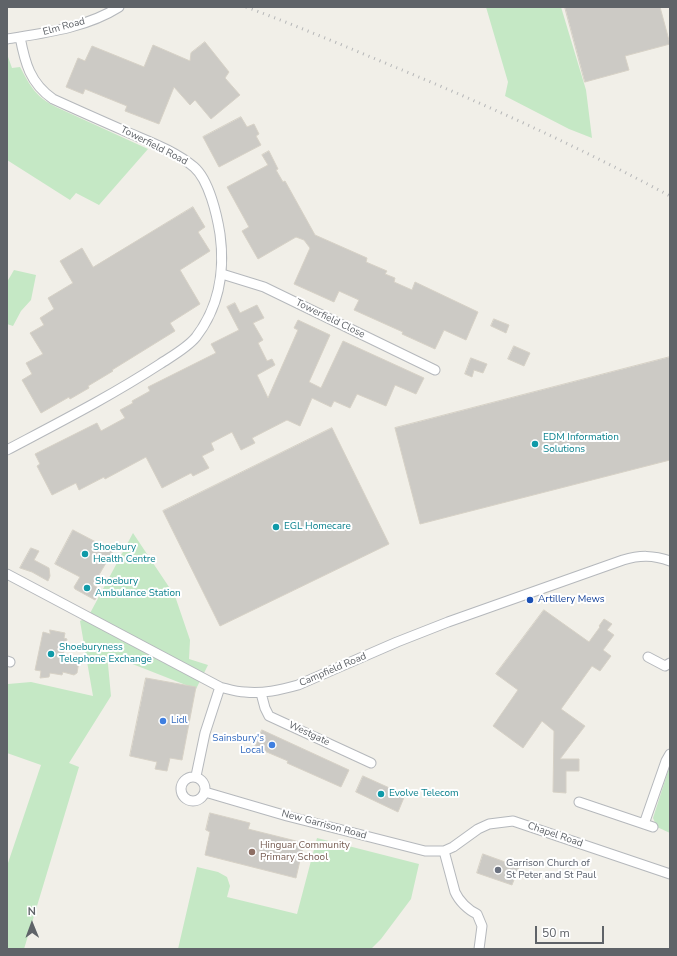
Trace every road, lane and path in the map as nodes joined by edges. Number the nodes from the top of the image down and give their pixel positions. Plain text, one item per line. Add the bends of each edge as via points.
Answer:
1 (115, 9) edge
2 (20, 37) junction
3 (7, 39) edge
4 (222, 274) junction
5 (435, 370) dead end
6 (7, 450) edge
7 (670, 561) edge
8 (7, 574) edge
9 (648, 657) dead end
10 (670, 663) edge
11 (220, 687) junction
12 (261, 693) junction
13 (669, 759) edge
14 (371, 763) dead end
15 (196, 776) junction
16 (205, 792) junction
17 (579, 802) dead end
18 (444, 851) junction
19 (670, 874) edge
20 (479, 949) edge

1 - 2 street, Elm Road via 81,24
2 - 3 street, Elm Road
2 - 4 street, Towerfield Road via 27,69 48,96 150,142 182,158 196,169 213,200 223,251
4 - 5 street, Towerfield Close via 264,286
4 - 6 street, Towerfield Road via 214,306 205,323 195,338 182,349 142,375
7 - 12 street, Campfield Road via 645,555 635,556 448,622 298,685
8 - 11 street, Campfield Road
9 - 10 street via 665,666
11 - 12 street, Campfield Road
11 - 15 street
12 - 14 street, Westgate via 269,716
13 - 17 street via 649,826
15 - 16 street via 202,780
15 - 16 street via 186,778 182,782 181,793 185,798 195,801
16 - 18 street, New Garrison Road via 416,850
18 - 19 street, Chapel Road via 489,824 513,821
18 - 20 street via 458,898 477,914 482,926

